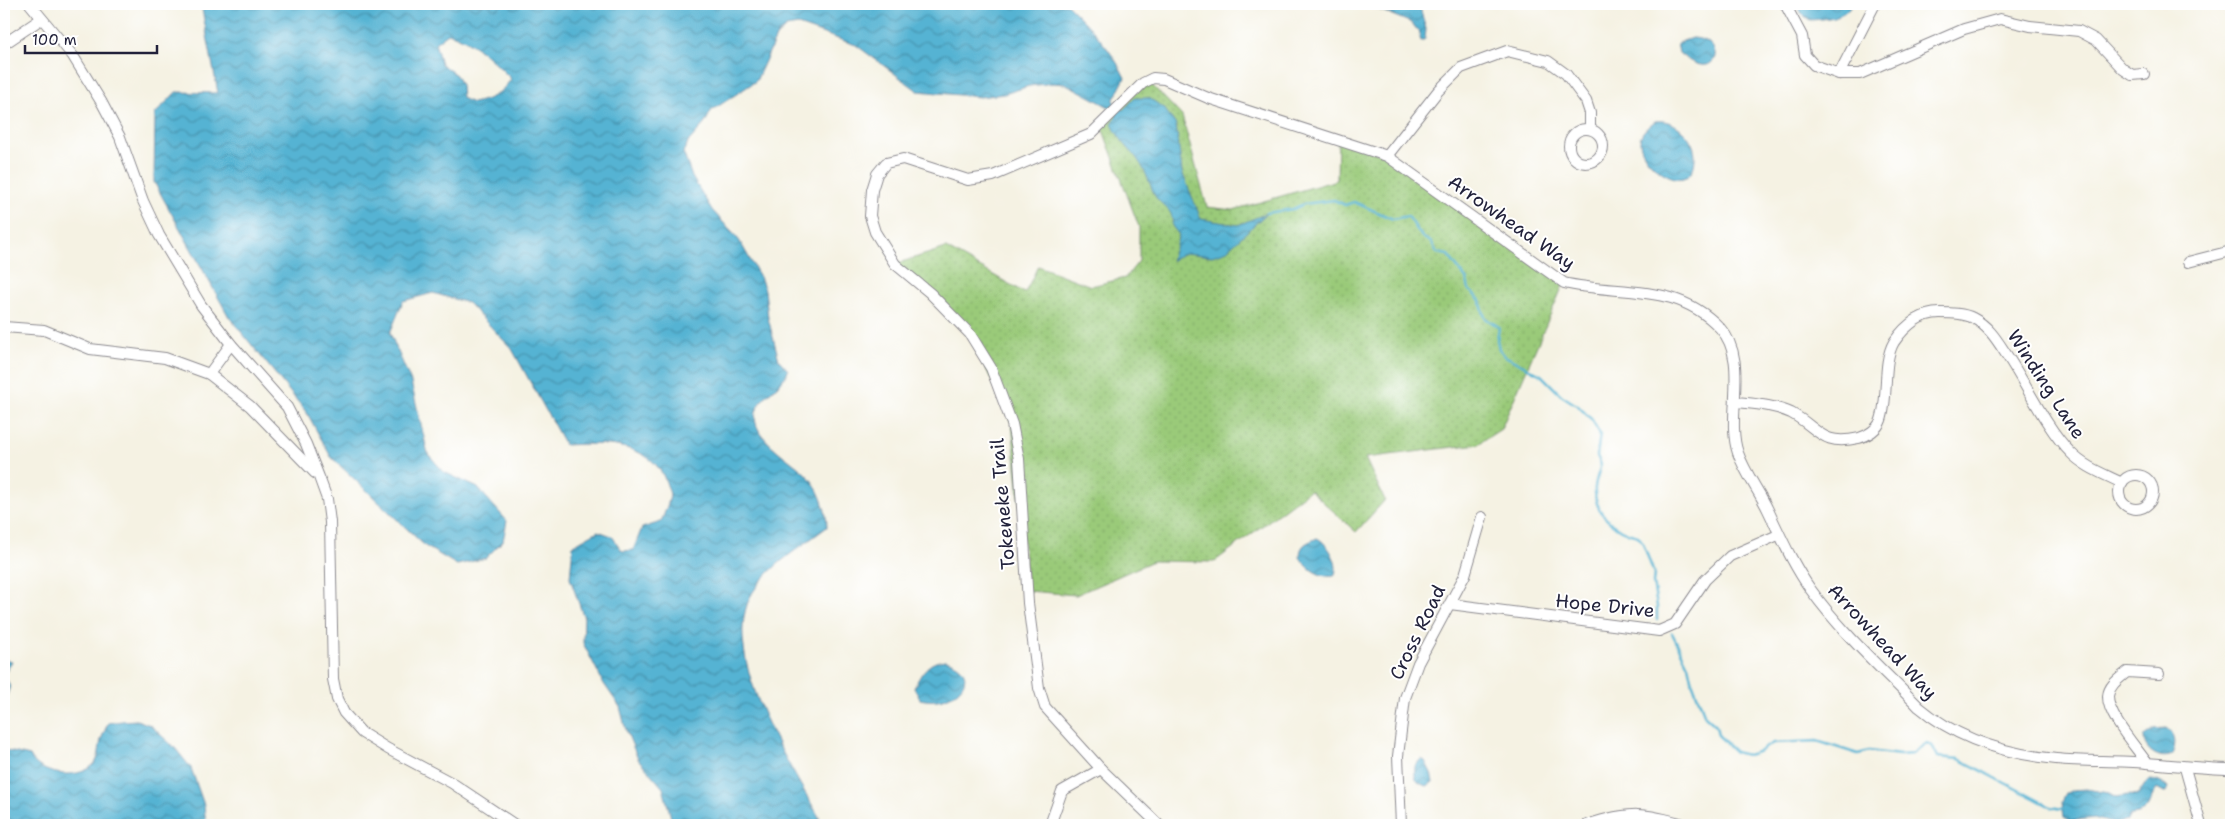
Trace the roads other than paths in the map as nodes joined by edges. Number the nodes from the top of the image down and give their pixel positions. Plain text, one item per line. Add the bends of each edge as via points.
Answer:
1 (30, 4) edge
2 (1785, 4) edge
3 (1875, 4) edge
4 (41, 19) junction
5 (4, 44) edge
6 (1839, 74) junction
7 (2144, 74) dead end
8 (1112, 113) joint
9 (1590, 129) dead end
10 (1387, 156) junction
11 (2231, 251) edge
12 (2188, 262) dead end
13 (4, 327) edge
14 (231, 344) junction
15 (209, 374) junction
16 (1736, 402) junction
17 (319, 477) junction
18 (2122, 483) dead end
19 (1482, 517) dead end
20 (1778, 535) junction
21 (1450, 604) junction
22 (2159, 674) dead end
23 (2147, 763) junction
24 (2185, 768) junction
25 (1101, 769) junction
26 (2231, 769) edge
27 (515, 825) edge
28 (1050, 825) edge
29 (1159, 825) edge
30 (1401, 825) edge
31 (1587, 825) edge
32 (1687, 825) edge
33 (2201, 825) edge

1 - 4 street
2 - 6 street via 1802,36 1805,55 1814,65
3 - 6 street
4 - 5 street
4 - 14 street via 73,56 102,103 120,137 143,202 159,235 201,305
6 - 7 street via 1860,74 1964,29 2000,19 2030,26 2079,30 2096,40 2123,69 2132,75
8 - 10 street, Arrowhead Way via 1147,80 1164,79 1208,98
8 - 25 street, Tokeneke Trail via 1085,137 993,176 968,180 903,159 886,162 877,174 872,190 870,216 882,246 895,264 930,293 970,334 991,368 1012,424 1019,459 1028,603 1039,688 1045,707
9 - 10 street via 1586,102 1566,74 1548,61 1508,52 1461,68 1438,91
10 - 16 street, Arrowhead Way via 1564,283 1657,293 1682,301 1706,315 1729,342 1736,372
11 - 12 street
13 - 15 street via 44,330 90,349 165,358
14 - 15 street
14 - 17 street via 287,407
15 - 17 street via 250,406
16 - 18 street, Winding Lane via 1766,405 1792,414 1833,440 1866,437 1880,423 1885,408 1892,346 1902,330 1916,319 1934,313 1972,317 1992,332 2070,453 2085,466
16 - 20 street, Arrowhead Way via 1733,428 1738,453
17 - 27 street via 327,499 330,522 333,679 340,707 362,733 452,783
19 - 21 street, Cross Road via 1473,552
20 - 21 street, Hope Drive via 1730,556 1705,580 1675,624 1659,631
20 - 23 street, Arrowhead Way via 1810,589 1839,624 1933,719 1974,741 2015,753 2056,760
21 - 30 street, Cross Road via 1418,663 1405,698 1398,756
22 - 23 street via 2127,672 2113,684 2108,696 2112,713
23 - 24 street, Arrowhead Way
24 - 26 street, Arrowhead Way
24 - 33 street
25 - 28 street via 1062,791
25 - 29 street, Tokeneke Trail
31 - 32 street via 1627,814 1657,816

